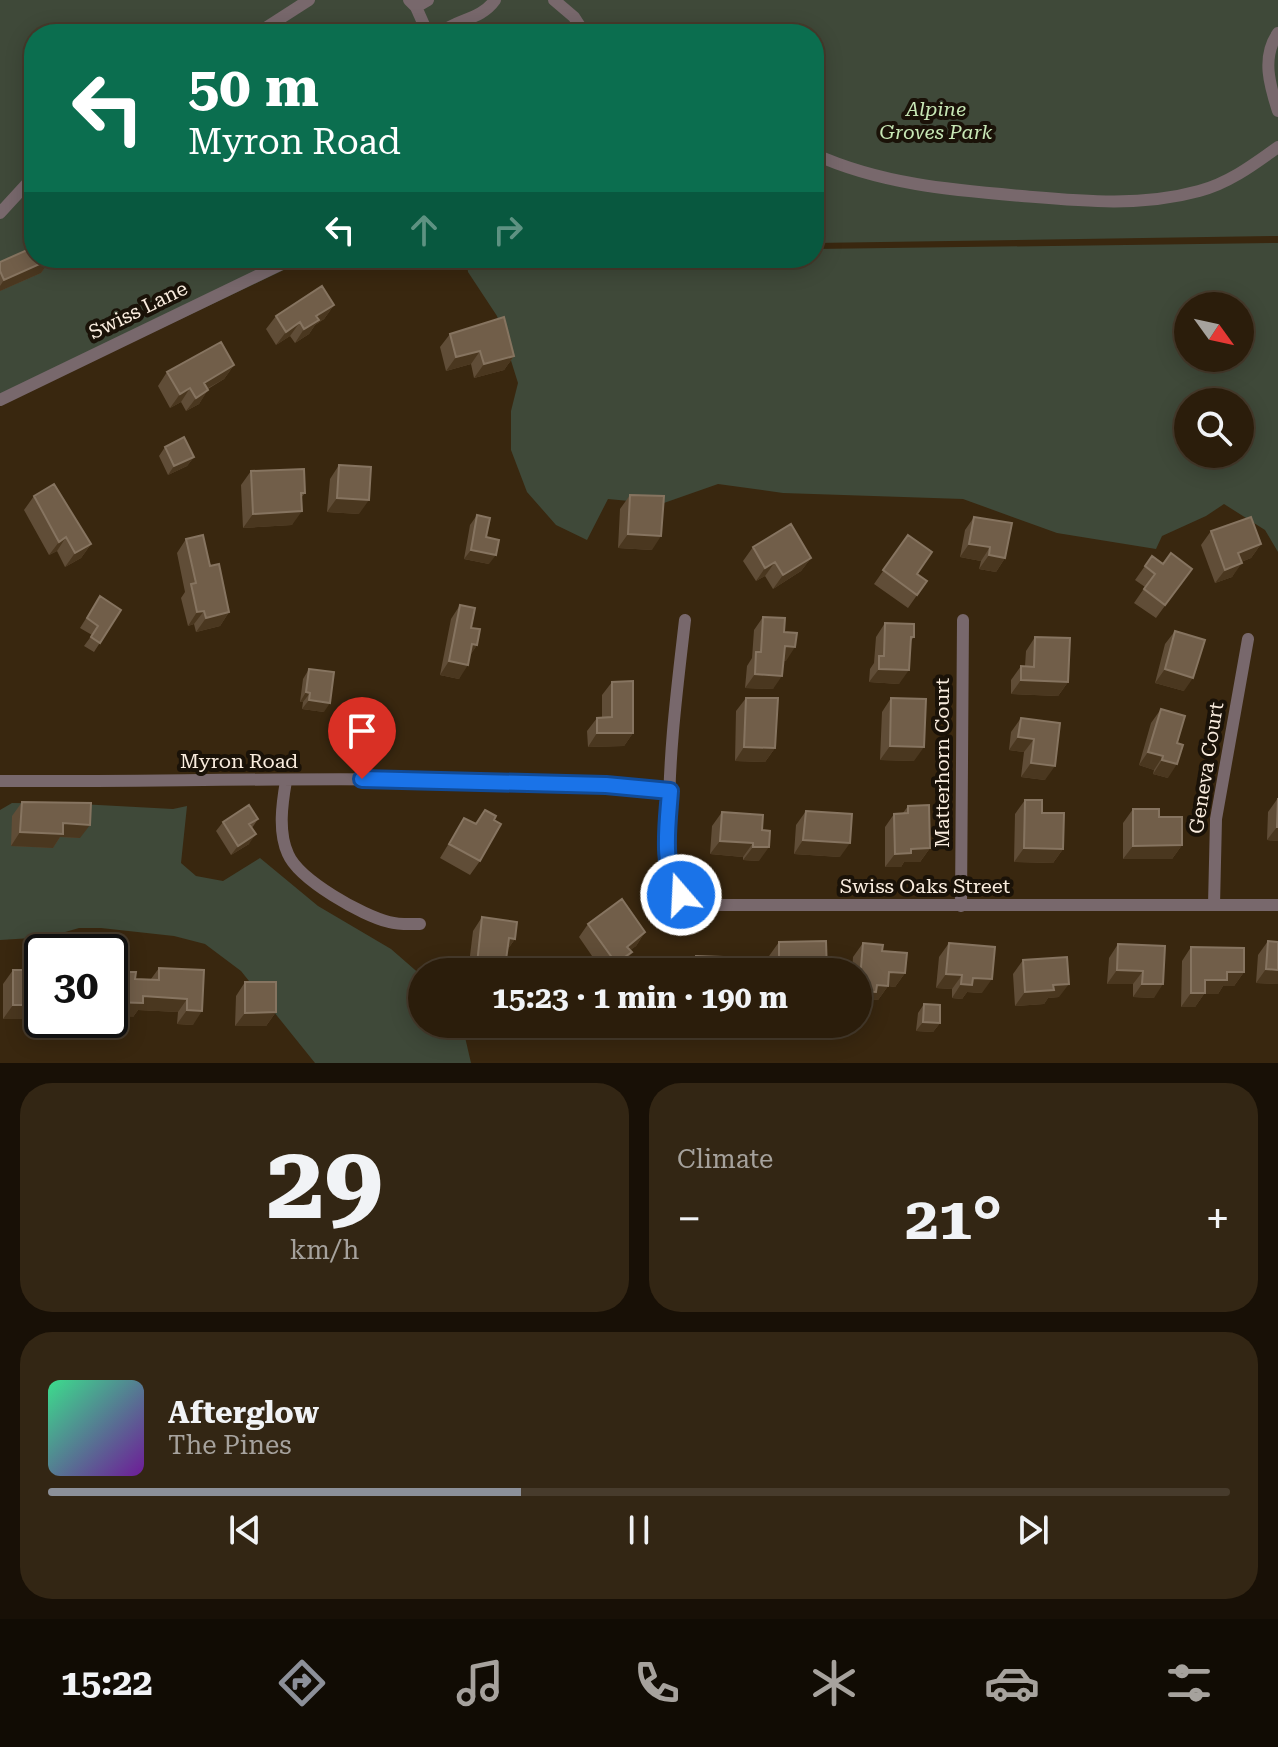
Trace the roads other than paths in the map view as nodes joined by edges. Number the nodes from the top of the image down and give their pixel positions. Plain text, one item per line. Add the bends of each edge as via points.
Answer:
1 (309, 0) edge
2 (495, 0) edge
3 (554, 0) edge
4 (418, 2) edge
5 (272, 24) edge
6 (425, 24) edge
7 (458, 24) edge
8 (579, 24) edge
9 (1278, 33) edge
10 (1278, 111) edge
11 (1277, 145) edge
12 (824, 158) edge
13 (24, 187) edge
14 (0, 213) edge
15 (273, 268) edge
16 (0, 400) edge
17 (685, 620) dead end
18 (963, 620) dead end
19 (1248, 639) dead end
20 (0, 781) edge
21 (286, 781) junction
22 (670, 791) junction
23 (1214, 905) junction
24 (1278, 905) edge
25 (961, 906) junction
26 (420, 924) dead end

1 - 5 street
2 - 7 street via 474,19
3 - 8 street
4 - 6 street
9 - 10 street via 1268,61
11 - 12 street via 1242,172 1208,188 1122,202 940,189 877,177
13 - 14 street
15 - 16 street, Swiss Lane
17 - 22 street
18 - 25 street, Matterhorn Court
19 - 23 street, Geneva Court via 1216,819
20 - 21 street, Myron Road
21 - 22 street, Myron Road via 472,781
21 - 26 street via 282,821 295,867 374,917
22 - 25 street, Swiss Oaks Street via 670,875 691,901
23 - 24 street, Swiss Oaks Street
23 - 25 street, Swiss Oaks Street

